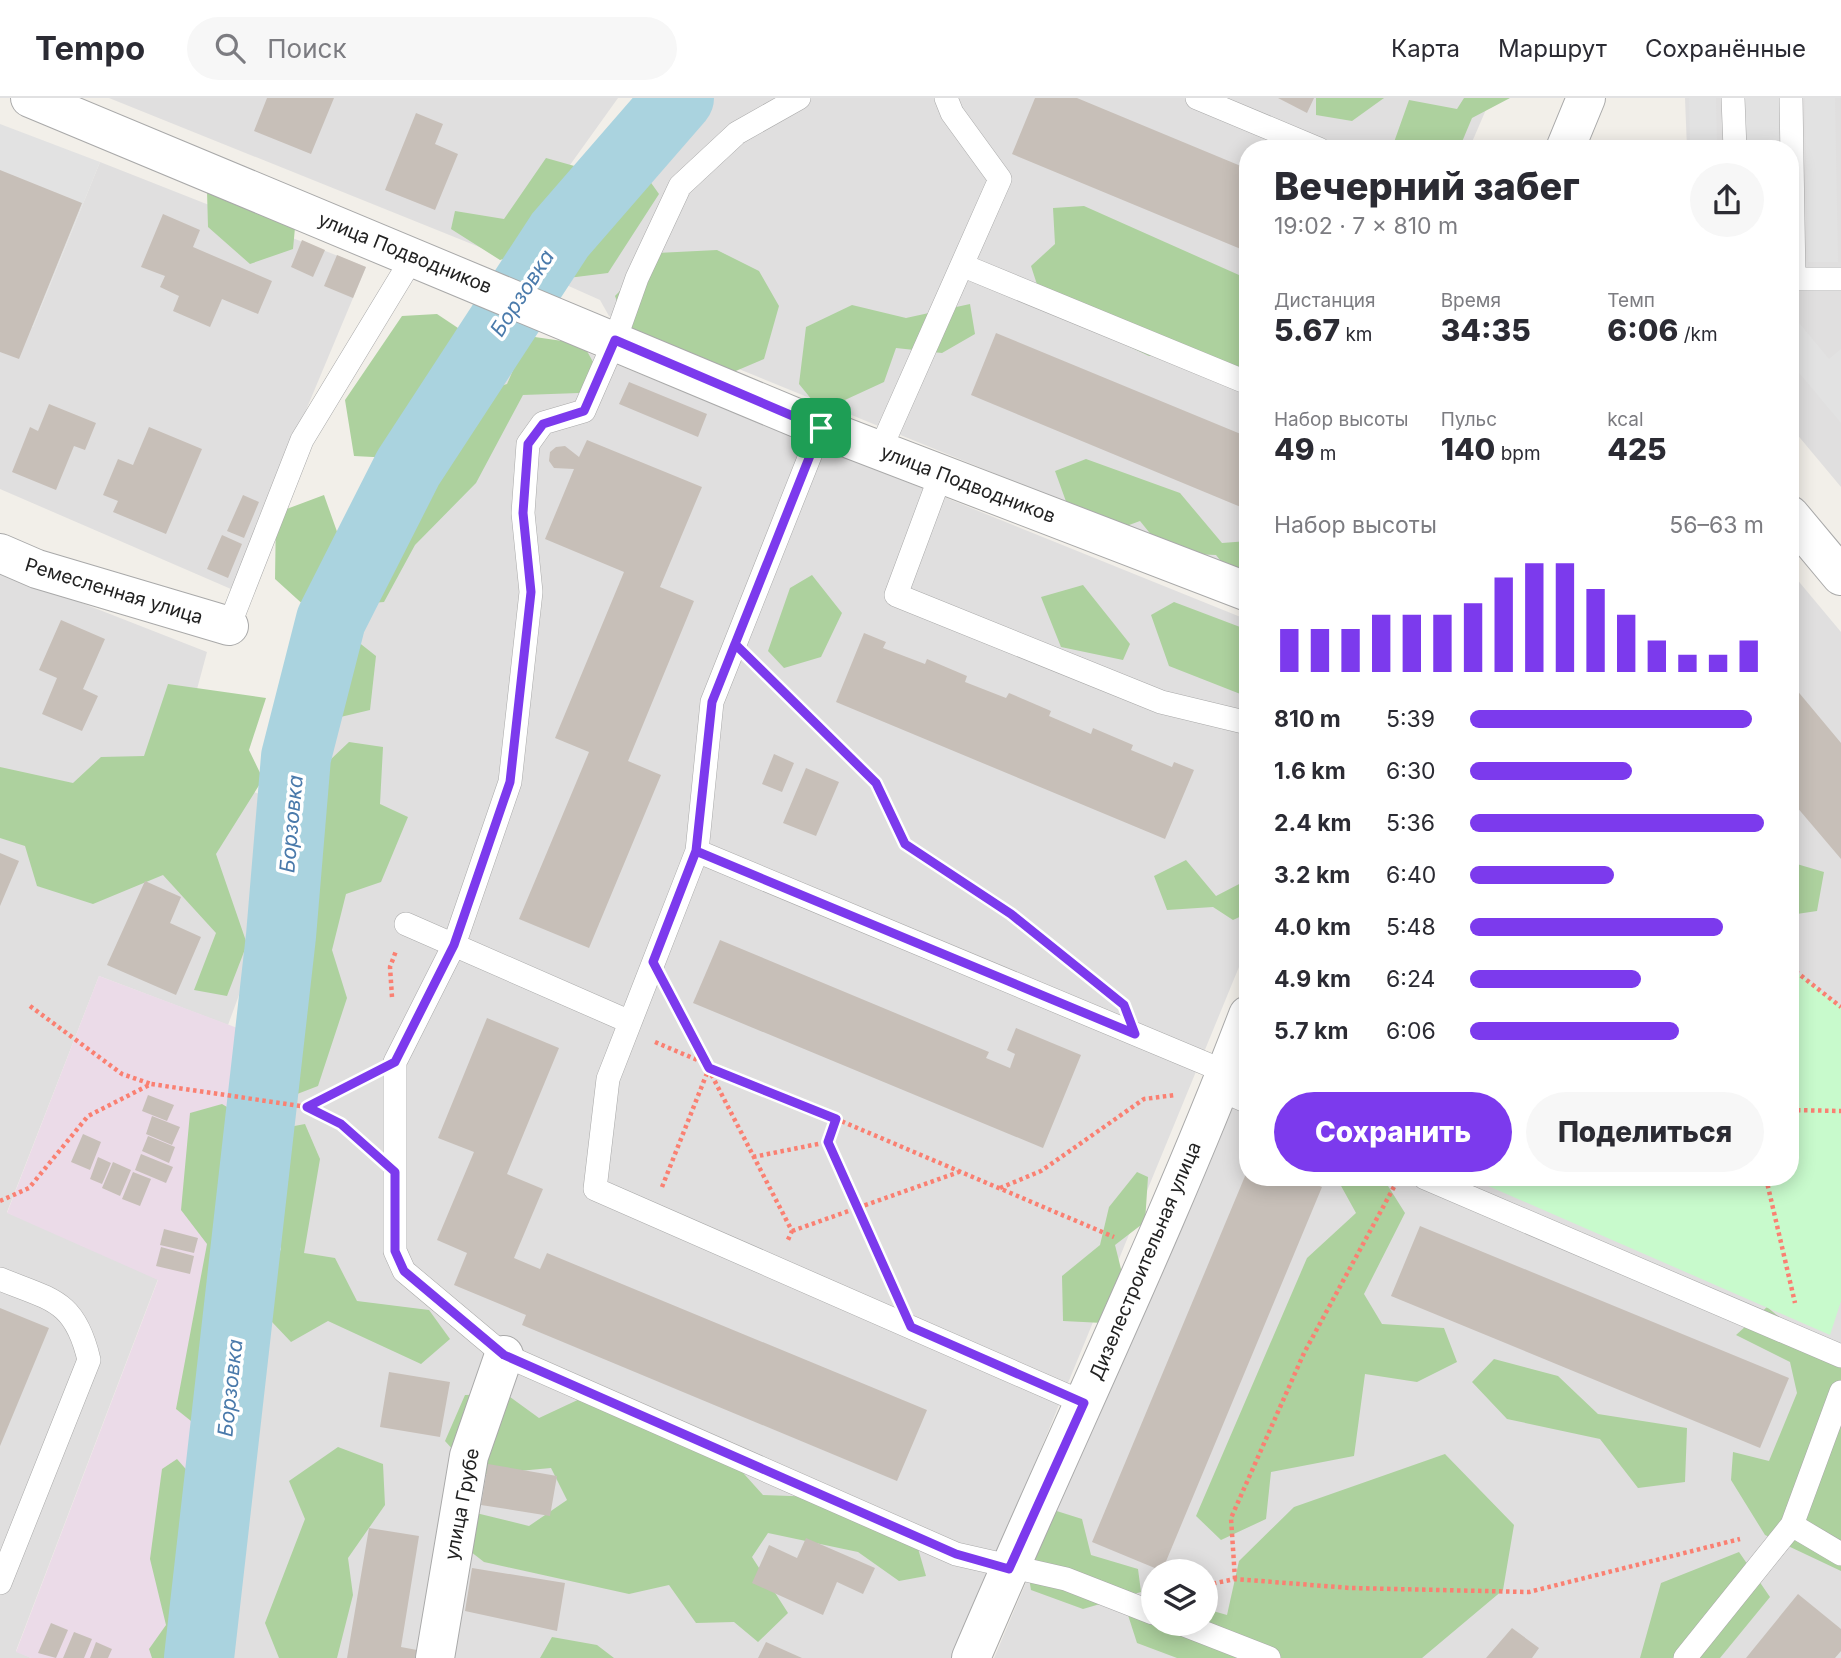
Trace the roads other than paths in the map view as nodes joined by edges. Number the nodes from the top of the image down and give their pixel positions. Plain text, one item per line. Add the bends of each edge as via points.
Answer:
1 (30, 98) edge
2 (799, 98) edge
3 (946, 98) edge
4 (1197, 98) edge
5 (1586, 98) edge
6 (1733, 98) edge
7 (1791, 98) edge
8 (1297, 140) edge
9 (1569, 140) edge
10 (1735, 140) edge
11 (1791, 140) edge
12 (413, 257) junction
13 (964, 266) junction
14 (1841, 278) edge
15 (1799, 279) edge
16 (615, 340) junction
17 (1239, 379) edge
18 (821, 428) junction
19 (880, 450) junction
20 (941, 474) junction
21 (1799, 526) edge
22 (0, 553) edge
23 (1841, 576) edge
24 (1239, 589) edge
25 (229, 626) joint
26 (1239, 721) edge
27 (696, 851) junction
28 (406, 924) dead end
29 (454, 945) junction
30 (630, 1022) junction
31 (1239, 1054) edge
32 (1231, 1088) edge
33 (1445, 1186) edge
34 (0, 1279) edge
35 (504, 1355) junction
36 (1841, 1356) edge
37 (1841, 1392) edge
38 (1084, 1403) junction
39 (1793, 1525) junction
40 (1841, 1554) edge
41 (1009, 1569) junction
42 (0, 1583) edge
43 (1141, 1608) edge
44 (1213, 1636) edge
45 (435, 1658) edge
46 (971, 1658) edge
47 (1269, 1658) edge
48 (1685, 1658) edge

1 - 12 street, улица Подводников
2 - 16 lane via 737,132 680,186 637,278
3 - 13 lane via 1000,179
4 - 8 lane
5 - 9 street
6 - 10 lane
7 - 11 lane
12 - 16 street, улица Подводников
12 - 25 lane via 302,439
13 - 17 lane
13 - 19 lane
14 - 15 lane
16 - 18 street, улица Подводников
16 - 29 lane via 584,411 543,424 528,444 523,513 531,592 510,782
18 - 19 street, улица Подводников
18 - 27 lane via 712,702
19 - 20 street, улица Подводников
20 - 24 street, улица Подводников
20 - 26 lane via 896,595 1161,702
21 - 23 street
22 - 25 street, Ремесленная улица via 37,569
27 - 30 lane
27 - 32 lane
28 - 29 lane
29 - 30 lane
29 - 35 lane via 395,1062 395,1251 404,1271
30 - 38 lane via 608,1079 595,1189
31 - 32 street, Дизелестроительная улица
32 - 38 street, Дизелестроительная улица via 1149,1252
33 - 36 lane
34 - 42 lane via 62,1304 82,1331 89,1360
35 - 41 lane via 956,1554
35 - 45 street, улица Грубе via 469,1456
37 - 39 lane
38 - 41 street, Дизелестроительная улица
39 - 40 lane
39 - 48 lane
41 - 43 lane via 1066,1579
41 - 46 street, Дизелестроительная улица
44 - 47 lane

